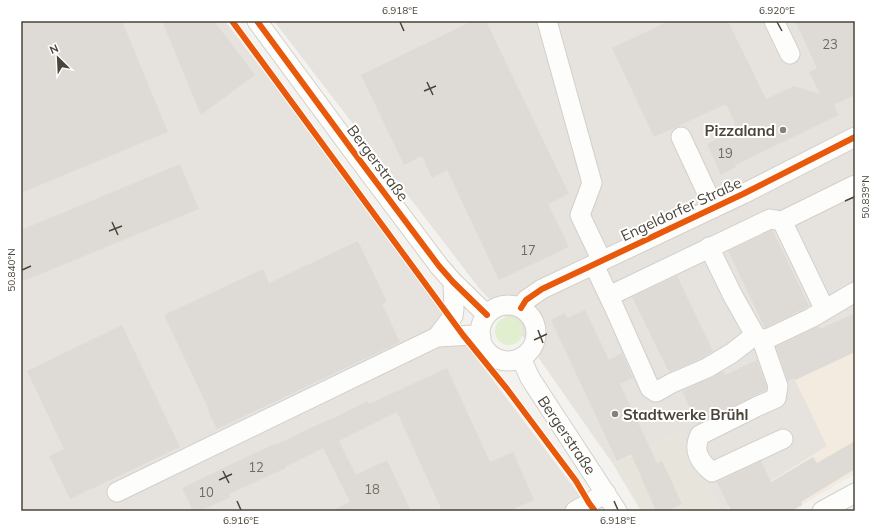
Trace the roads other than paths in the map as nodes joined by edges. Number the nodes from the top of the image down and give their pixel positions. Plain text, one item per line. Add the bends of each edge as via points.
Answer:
1 (257, 21) edge
2 (547, 21) edge
3 (774, 21) edge
4 (790, 54) dead end
5 (681, 137) dead end
6 (855, 137) edge
7 (855, 185) edge
8 (714, 208) junction
9 (782, 220) junction
10 (709, 247) junction
11 (598, 263) junction
12 (453, 282) junction
13 (855, 292) edge
14 (609, 296) junction
15 (521, 308) junction
16 (825, 310) junction
17 (487, 315) junction
18 (437, 337) junction
19 (480, 337) junction
20 (759, 338) junction
21 (521, 358) junction
22 (783, 439) dead end
23 (117, 492) dead end
24 (606, 493) junction
25 (855, 494) edge
26 (575, 511) edge
27 (617, 511) edge
28 (822, 511) edge

1 - 12 street, Bergerstraße
2 - 11 street via 592,183 580,215
3 - 4 street
5 - 8 street
6 - 8 street, Engeldorfer Straße
7 - 9 street
8 - 11 street, Engeldorfer Straße
9 - 10 street via 770,219
9 - 16 street
10 - 14 street
10 - 20 street via 733,296
11 - 14 street
11 - 15 street, Engeldorfer Straße via 542,289 526,300
12 - 17 street, Bergerstraße
12 - 18 street via 453,316
13 - 16 street
14 - 20 street via 650,388 656,392
15 - 17 street via 514,305 499,306
15 - 21 street via 534,322 536,333 534,343
16 - 20 street via 769,338
17 - 19 street via 482,322
18 - 19 street
18 - 23 street
19 - 21 street via 484,347 500,360
20 - 22 street via 778,386 776,398 700,435 697,451 703,464 712,472
21 - 24 street, Bergerstraße via 530,378
24 - 26 street
24 - 27 street, Bergerstraße
25 - 28 street

